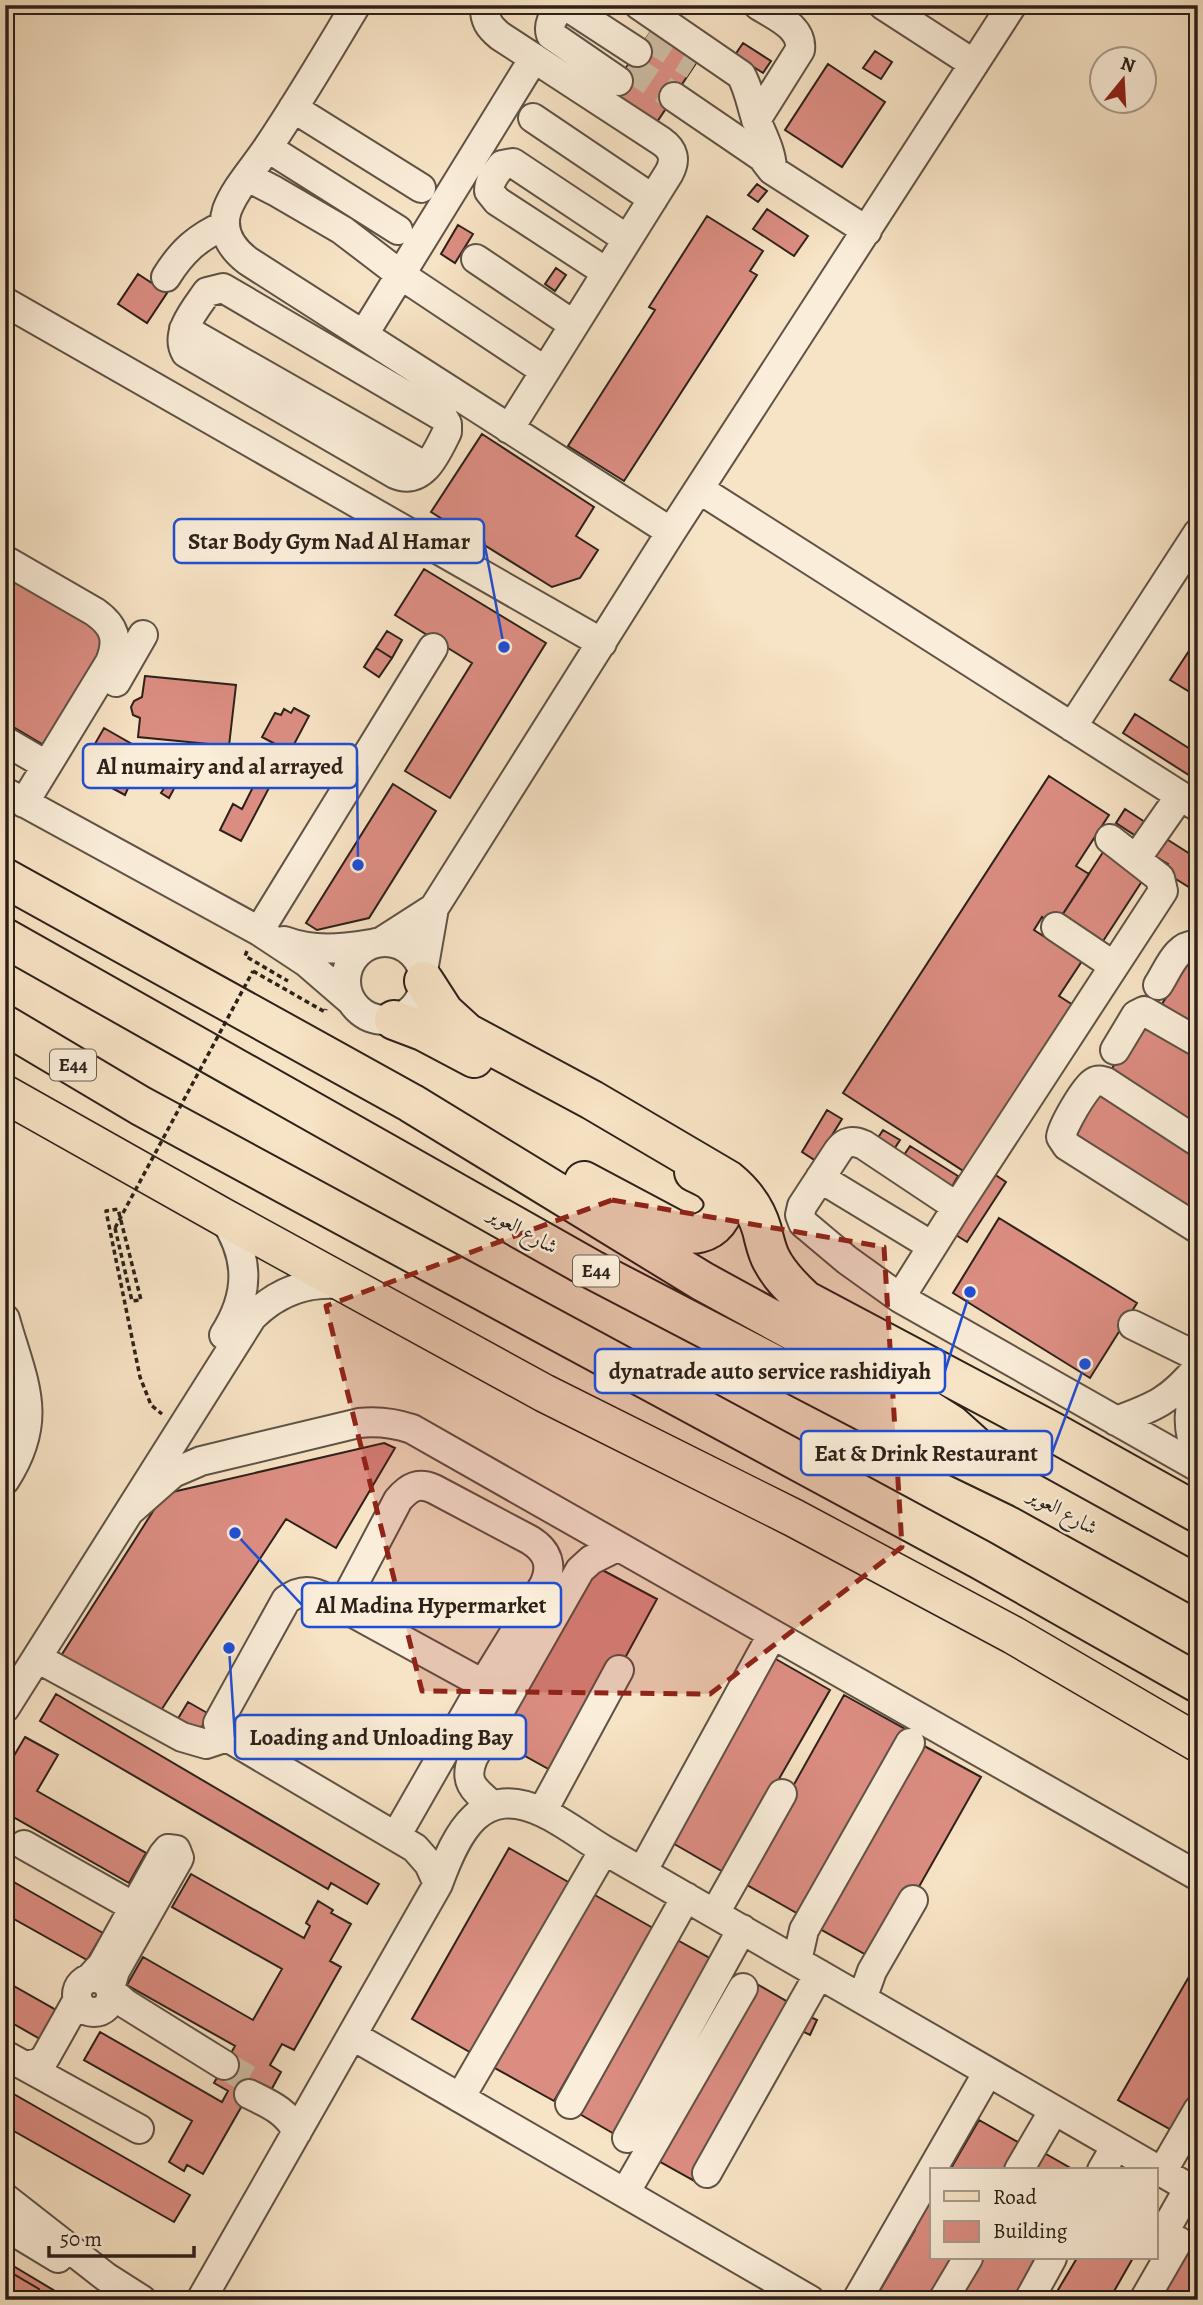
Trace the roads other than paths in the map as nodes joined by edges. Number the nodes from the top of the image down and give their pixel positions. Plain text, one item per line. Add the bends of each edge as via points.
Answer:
1 (356, 5) edge
2 (485, 5) edge
3 (600, 5) edge
4 (639, 5) edge
5 (758, 5) edge
6 (883, 5) edge
7 (1012, 5) edge
8 (561, 9) edge
9 (534, 58) junction
10 (974, 64) junction
11 (293, 108) junction
12 (533, 118) dead end
13 (757, 119) junction
14 (268, 148) junction
15 (772, 170) junction
16 (244, 183) junction
17 (421, 188) dead end
18 (653, 199) junction
19 (225, 225) junction
20 (398, 229) dead end
21 (867, 230) junction
22 (627, 239) junction
23 (476, 259) dead end
24 (606, 272) junction
25 (166, 277) dead end
26 (397, 282) junction
27 (5, 302) edge
28 (574, 325) junction
29 (364, 334) junction
30 (545, 371) junction
31 (481, 411) junction
32 (509, 429) junction
33 (447, 432) junction
34 (699, 489) junction
35 (671, 532) junction
36 (1198, 533) edge
37 (5, 560) edge
38 (143, 635) dead end
39 (602, 643) junction
40 (433, 648) dead end
41 (1072, 727) junction
42 (5, 741) edge
43 (46, 765) junction
44 (23, 802) edge
45 (1189, 802) edge
46 (1110, 839) dead end
47 (1136, 859) junction
48 (5, 878) edge
49 (434, 908) junction
50 (1056, 927) dead end
51 (259, 931) junction
52 (5, 938) edge
53 (376, 943) junction
54 (1198, 946) edge
55 (1114, 966) junction
56 (423, 976) junction
57 (1158, 985) dead end
58 (340, 1002) junction
59 (394, 1020) junction
60 (5, 1025) edge
61 (1198, 1042) edge
62 (1115, 1050) dead end
63 (5, 1054) edge
64 (5, 1094) edge
65 (141, 1106) junction
66 (474, 1142) junction
67 (1198, 1142) edge
68 (820, 1178) junction
69 (957, 1207) junction
70 (223, 1217) junction
71 (1198, 1229) edge
72 (932, 1246) junction
73 (347, 1285) junction
74 (900, 1298) junction
75 (5, 1319) edge
76 (1133, 1325) dead end
77 (1198, 1357) edge
78 (1198, 1368) edge
79 (1198, 1377) edge
80 (1116, 1421) junction
81 (1144, 1436) junction
82 (1198, 1455) edge
83 (1198, 1467) edge
84 (5, 1480) edge
85 (1024, 1489) junction
86 (131, 1510) junction
87 (1198, 1513) edge
88 (617, 1547) junction
89 (1198, 1586) edge
90 (342, 1606) junction
91 (772, 1635) junction
92 (37, 1658) junction
93 (619, 1670) dead end
94 (5, 1676) edge
95 (483, 1684) junction
96 (1198, 1684) edge
97 (5, 1708) edge
98 (227, 1737) junction
99 (1198, 1742) edge
100 (910, 1743) dead end
101 (782, 1794) dead end
102 (492, 1805) junction
103 (542, 1812) junction
104 (396, 1836) junction
105 (24, 1844) dead end
106 (602, 1848) junction
107 (642, 1872) junction
108 (1198, 1876) edge
109 (438, 1884) junction
110 (686, 1897) junction
111 (913, 1900) dead end
112 (134, 1907) junction
113 (715, 1913) junction
114 (742, 1929) junction
115 (808, 1967) junction
116 (743, 1988) dead end
117 (97, 1997) junction
118 (862, 1999) junction
119 (353, 2036) junction
120 (15, 2060) edge
121 (220, 2072) tunnel mouth
122 (988, 2072) junction
123 (59, 2084) junction
124 (460, 2098) junction
125 (570, 2104) dead end
126 (312, 2106) junction
127 (1055, 2110) junction
128 (1198, 2110) edge
129 (139, 2129) dead end
130 (297, 2132) junction
131 (627, 2138) dead end
132 (1116, 2146) junction
133 (933, 2168) edge
134 (1020, 2168) edge
135 (1103, 2168) edge
136 (1154, 2168) edge
137 (1158, 2170) edge
138 (1161, 2172) junction
139 (707, 2173) dead end
140 (930, 2173) edge
141 (1193, 2191) edge
142 (625, 2193) junction
143 (5, 2198) edge
144 (5, 2226) edge
145 (1167, 2243) edge
146 (967, 2260) edge
147 (1051, 2260) edge
148 (1148, 2260) edge
149 (108, 2286) edge
150 (142, 2300) edge
151 (201, 2300) edge
152 (810, 2300) edge
153 (857, 2300) edge
154 (943, 2300) edge
155 (1029, 2300) edge
156 (1125, 2300) edge
157 (1144, 2300) edge

1 - 11 street
2 - 9 street via 489,28
3 - 8 street via 632,58
4 - 13 street via 741,75
5 - 13 street via 797,32 801,40 800,50
6 - 10 street
7 - 10 street
9 - 18 street via 669,147 673,165
9 - 26 street
10 - 21 street
11 - 14 street
11 - 17 street
12 - 18 street
13 - 15 street
13 - 15 street via 739,117 679,89
14 - 16 street
14 - 20 street
15 - 21 street
16 - 19 street via 227,212
16 - 26 street
18 - 22 street
19 - 25 street via 190,244
19 - 29 street via 236,252
21 - 34 street
22 - 24 street
22 - 24 street via 513,163 502,165 489,184 497,201
23 - 28 street
24 - 28 street
26 - 29 street
26 - 30 street
27 - 39 street
28 - 30 street
29 - 31 street
30 - 32 street
31 - 32 street
31 - 33 street via 467,426
32 - 35 street
33 - 33 street via 443,417 223,288 207,292 184,329 426,467
34 - 35 street
34 - 41 street
35 - 39 street
36 - 41 street
37 - 43 street via 107,620 115,634 116,649 110,663
38 - 44 street
39 - 49 street
40 - 51 street
41 - 45 street
42 - 43 street
43 - 44 street
44 - 51 street
45 - 47 street
46 - 47 street
47 - 55 street via 1160,878 1163,891
48 - 66 highway
49 - 53 street
49 - 56 street
50 - 55 street
51 - 53 street via 317,949
51 - 58 street via 306,962
52 - 85 highway, شارع العوير / E44 via 591,1269
53 - 56 street via 395,943 407,949 417,959
53 - 58 street via 350,961
54 - 57 street via 1182,948
55 - 69 street
56 - 59 street via 419,1001
56 - 87 highway via 444,1012 467,1032 592,1100 739,1189 756,1214 776,1267 805,1300
58 - 59 street via 373,1019
59 - 66 highway via 451,1044 543,1103 663,1152 713,1183 722,1198 721,1216 701,1234 684,1234 552,1164
60 - 65 highway, E44
61 - 62 street via 1144,1011 1136,1015
63 - 65 highway via 87,1096
64 - 70 main road
65 - 96 highway, E44 via 957,1547
66 - 85 highway via 702,1280 874,1374 952,1426
67 - 71 street via 1099,1080 1091,1084 1061,1133 1067,1146
68 - 69 street via 842,1145 857,1142
68 - 72 street
68 - 74 street via 802,1206 803,1223
69 - 72 street
70 - 73 main road
70 - 94 street via 240,1253 243,1283 236,1316
72 - 74 street
73 - 86 street via 297,1287 271,1300 252,1317
73 - 99 main road via 587,1416 878,1561
74 - 80 street
75 - 84 street via 24,1388 28,1423 19,1457
76 - 77 street
78 - 80 street via 1168,1398
78 - 81 street via 1171,1415
79 - 82 street via 1188,1420
80 - 81 street
81 - 83 street
85 - 89 highway, شارع العوير / E44
86 - 88 street via 173,1473 201,1461 377,1421 412,1429
86 - 92 street
88 - 91 street
88 - 102 street via 590,1560 576,1576 473,1758 468,1770 470,1783
90 - 95 street
90 - 95 street via 398,1500 414,1486 434,1489 530,1540 546,1554 548,1576
90 - 98 street via 307,1591 286,1600 218,1723
91 - 107 street
91 - 108 street
92 - 97 street
92 - 98 street via 182,1737 206,1744
93 - 103 street
95 - 104 street
98 - 104 street
100 - 115 street via 808,1923 799,1945
101 - 113 street
102 - 103 street via 522,1804
102 - 109 street via 465,1828
103 - 106 street
104 - 109 street via 415,1848
105 - 112 street
106 - 107 street
106 - 109 street via 543,1824 505,1822 472,1842
106 - 124 street
107 - 110 street
109 - 119 street
110 - 113 street
110 - 125 street
111 - 118 street via 872,1971
112 - 117 street via 102,1965
112 - 117 street via 163,1855 168,1849 176,1850 179,1858
113 - 114 street
114 - 115 street
114 - 131 street
115 - 118 street
115 - 139 street
116 - 142 street
117 - 120 street via 39,2063
117 - 121 street via 121,2024
117 - 123 street via 59,2067
118 - 122 street
119 - 124 street
119 - 126 street
120 - 123 street
122 - 127 street
122 - 133 street
123 - 129 street
124 - 142 street
126 - 130 street
126 - 130 street via 252,2089 279,2109
127 - 132 street
127 - 134 street
128 - 138 street
130 - 151 street
132 - 135 street
132 - 136 street
137 - 138 street
138 - 141 street
140 - 153 street
141 - 145 street
142 - 152 street
143 - 149 street
144 - 149 street
145 - 157 street
146 - 154 street
147 - 155 street
148 - 156 street
149 - 150 street

